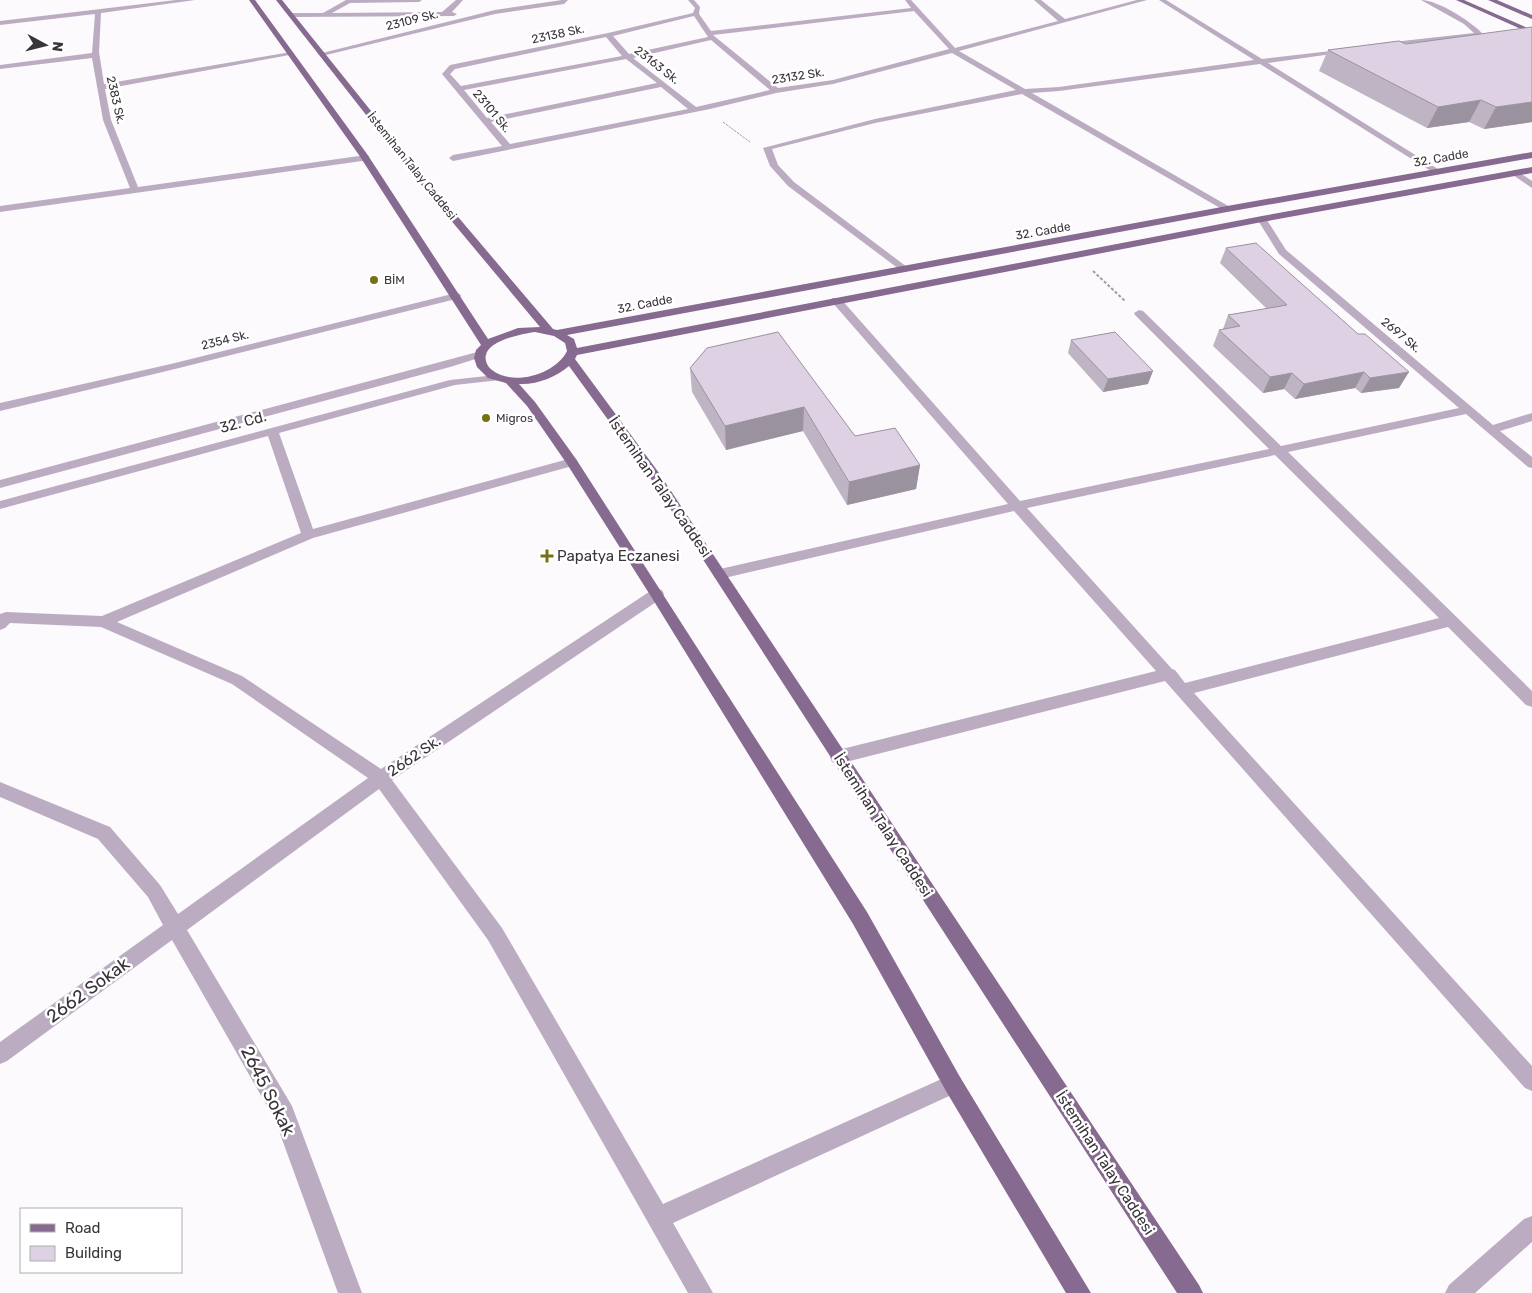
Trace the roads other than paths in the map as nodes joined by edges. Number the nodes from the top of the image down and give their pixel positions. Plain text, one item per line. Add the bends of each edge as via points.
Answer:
1 (192, 0) edge
2 (252, 0) edge
3 (279, 0) edge
4 (419, 0) edge
5 (460, 0) edge
6 (519, 0) edge
7 (565, 0) edge
8 (691, 0) edge
9 (704, 0) edge
10 (908, 0) edge
11 (1037, 0) edge
12 (1144, 0) edge
13 (1162, 0) edge
14 (1176, 0) edge
15 (1424, 0) edge
16 (1459, 0) edge
17 (1491, 0) edge
18 (515, 9) junction
19 (916, 9) junction
20 (98, 11) junction
21 (697, 11) junction
22 (495, 12) junction
23 (291, 15) junction
24 (323, 15) junction
25 (442, 15) junction
26 (1531, 17) edge
27 (1063, 21) junction
28 (0, 23) edge
29 (1532, 32) edge
30 (608, 35) junction
31 (710, 35) junction
32 (1374, 47) edge
33 (1355, 49) edge
34 (954, 51) junction
35 (291, 54) junction
36 (322, 54) junction
37 (96, 55) junction
38 (627, 57) junction
39 (1262, 61) junction
40 (0, 67) edge
41 (663, 84) junction
42 (101, 87) junction
43 (459, 89) junction
44 (776, 91) junction
45 (1024, 91) junction
46 (694, 110) junction
47 (484, 121) junction
48 (508, 146) junction
49 (1532, 154) edge
50 (366, 158) junction
51 (453, 158) dead end
52 (1532, 170) edge
53 (1437, 171) junction
54 (1516, 173) junction
55 (1532, 185) edge
56 (135, 190) junction
57 (0, 209) edge
58 (1227, 209) junction
59 (1262, 218) junction
60 (903, 269) junction
61 (456, 296) junction
62 (836, 300) junction
63 (1139, 313) road end
64 (553, 332) junction
65 (483, 350) junction
66 (572, 356) junction
67 (504, 379) junction
68 (0, 407) edge
69 (1469, 410) junction
70 (1532, 417) edge
71 (1492, 429) junction
72 (272, 431) junction
73 (1279, 451) junction
74 (572, 462) junction
75 (1532, 464) edge
76 (0, 484) edge
77 (0, 505) edge
78 (1017, 506) junction
79 (308, 535) junction
80 (720, 574) junction
81 (657, 594) junction
82 (1449, 621) junction
83 (102, 622) junction
84 (0, 624) edge
85 (1170, 674) junction
86 (1184, 690) junction
87 (1532, 701) edge
88 (838, 757) junction
89 (381, 778) junction
90 (0, 789) edge
91 (176, 927) junction
92 (0, 1054) edge
93 (1532, 1081) edge
94 (953, 1084) junction
95 (658, 1218) junction
96 (1532, 1228) edge
97 (350, 1293) edge
98 (701, 1293) edge
99 (1079, 1293) edge
100 (1191, 1293) edge
101 (1457, 1293) edge

1 - 20 street
2 - 35 main road, İstemihan Talay Caddesi
3 - 23 main road, İstemihan Talay Caddesi
4 - 24 street via 349,1
5 - 25 street
6 - 18 street
7 - 18 street, 23109 Sk. via 554,5
8 - 21 street
9 - 21 street
10 - 19 street
11 - 27 street
12 - 27 street, 23132 Sk.
13 - 14 street
13 - 39 street
15 - 32 street via 1466,22 1480,34
16 - 29 main road
17 - 26 main road
18 - 22 street, 23109 Sk.
19 - 31 street
19 - 34 street
20 - 28 street
20 - 37 street, 2383 Sk.
21 - 30 street, 23138 Sk.
21 - 31 street
22 - 25 street
22 - 36 street, 23109 Sk.
23 - 24 street
23 - 36 main road, İstemihan Talay Caddesi
24 - 25 street
27 - 34 street, 23132 Sk.
30 - 38 street, 23163 Sk.
30 - 43 street, 23138 Sk. via 454,67 446,74
31 - 38 street
31 - 44 street
33 - 39 street
34 - 44 street, 23132 Sk. via 833,82
34 - 45 street
35 - 42 street
35 - 50 main road, İstemihan Talay Caddesi
36 - 64 main road, İstemihan Talay Caddesi via 417,174
37 - 40 street
37 - 42 street, 2383 Sk.
38 - 41 street, 23163 Sk.
38 - 43 street
39 - 45 street
39 - 53 street
41 - 46 street, 23163 Sk.
41 - 47 street
42 - 56 street, 2383 Sk. via 107,120
43 - 47 street, 23101 Sk.
44 - 46 street, 23132 Sk.
45 - 58 street
45 - 60 street via 875,121 767,148 774,166 791,184
46 - 48 street, 23132 Sk.
47 - 48 street, 23101 Sk.
48 - 51 street, 23132 Sk.
49 - 53 main road, 32. Cadde
50 - 56 street
50 - 61 main road, İstemihan Talay Caddesi
52 - 54 main road, 32. Cadde
53 - 58 main road, 32. Cadde
54 - 55 street
54 - 59 main road, 32. Cadde
56 - 57 street
58 - 60 main road, 32. Cadde
59 - 62 main road, 32. Cadde
59 - 69 street, 2697 Sk. via 1282,252
60 - 64 main road, 32. Cadde
61 - 65 main road, İstemihan Talay Caddesi
61 - 68 street, 2354 Sk.
62 - 66 main road, 32. Cadde
62 - 78 street
63 - 73 street
64 - 65 main road, 32. Cadde via 522,330 508,333
64 - 66 main road, İstemihan Talay Caddesi via 567,338 572,345
65 - 67 main road, İstemihan Talay Caddesi via 480,363 486,371
65 - 76 street, 32. Cd. via 446,365
66 - 67 main road via 554,374 541,378
66 - 80 main road, İstemihan Talay Caddesi
67 - 72 street, 32. Cd. via 454,382
67 - 74 main road via 531,404
69 - 71 street, 2697 Sk.
69 - 73 street
70 - 71 street
71 - 75 street, 2697 Sk.
72 - 77 street, 32. Cd.
72 - 79 street
73 - 78 street
73 - 82 street
74 - 79 street
74 - 81 main road
78 - 80 street
78 - 85 street
79 - 83 street
80 - 88 main road, İstemihan Talay Caddesi
81 - 89 street, 2662 Sk.
81 - 94 main road via 860,918
82 - 86 street
82 - 87 street
83 - 84 street via 6,618
83 - 89 street via 237,680
85 - 86 street
85 - 88 street
86 - 93 street
88 - 100 main road, İstemihan Talay Caddesi
89 - 91 street, 2662 Sk.
89 - 95 street via 495,934
90 - 91 street, 2645 Sokak via 104,832 154,891
91 - 92 street, 2662 Sokak
91 - 97 street, 2645 Sokak via 284,1114
94 - 95 street
94 - 99 main road
95 - 98 street
96 - 101 street

